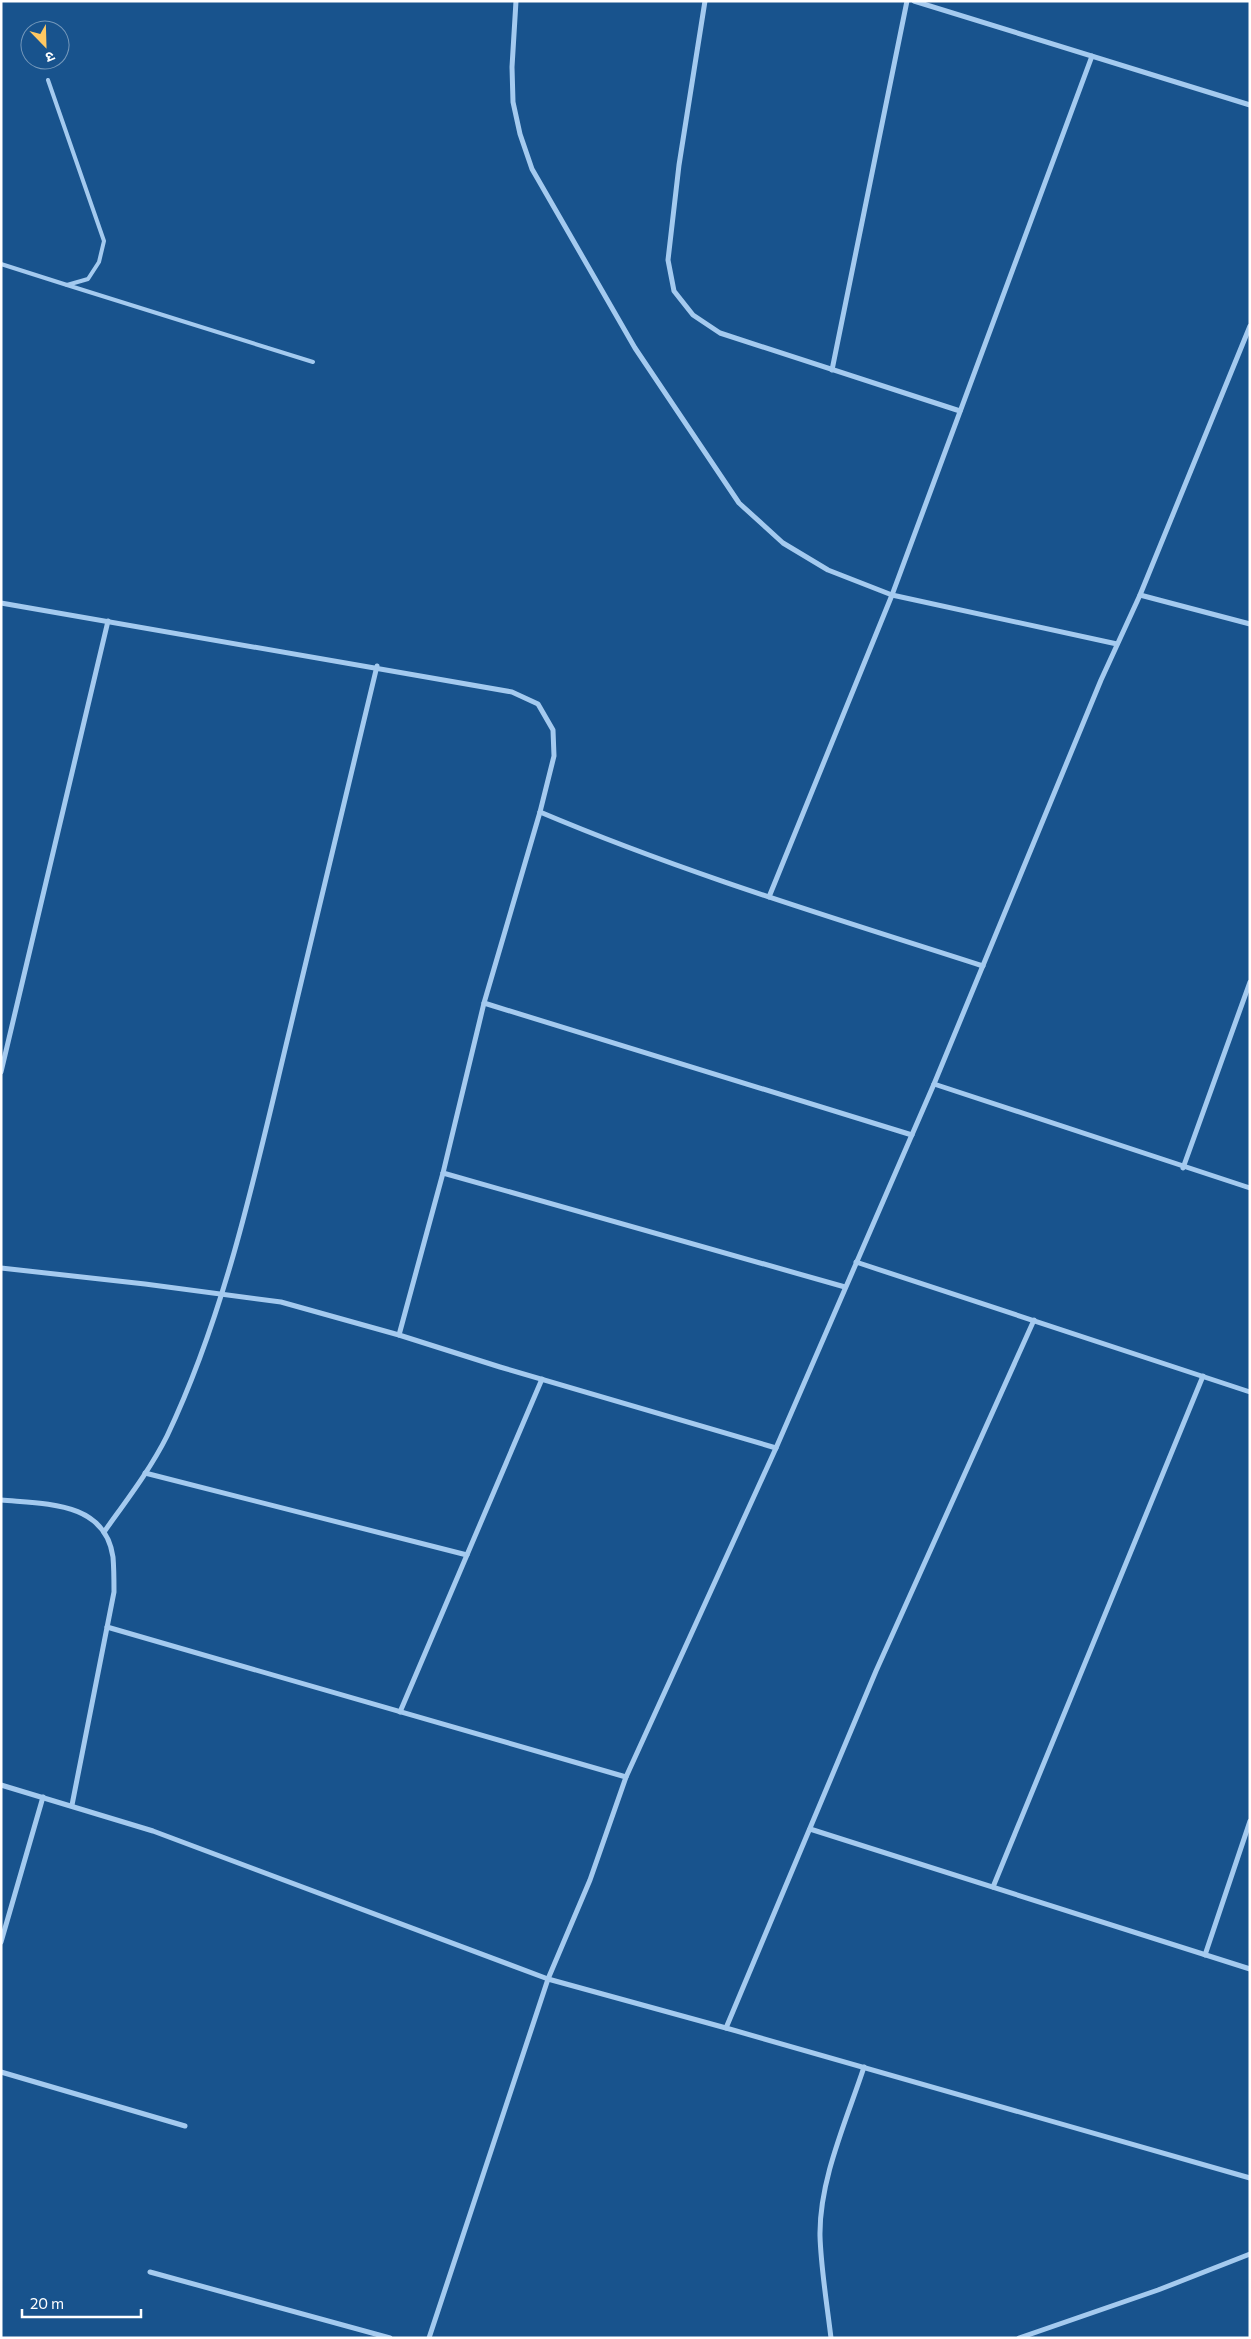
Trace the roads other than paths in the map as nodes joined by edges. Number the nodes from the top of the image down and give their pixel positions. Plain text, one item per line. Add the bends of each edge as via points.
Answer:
1 (516, 1) edge
2 (705, 1) edge
3 (907, 1) edge
4 (914, 1) edge
5 (1092, 56) junction
6 (48, 80) dead end
7 (1250, 105) edge
8 (1, 264) edge
9 (67, 285) junction
10 (1250, 326) edge
11 (313, 362) dead end
12 (832, 370) junction
13 (960, 411) junction
14 (892, 594) junction
15 (1140, 595) junction
16 (1, 603) edge
17 (108, 621) junction
18 (1250, 624) edge
19 (1117, 644) junction
20 (377, 666) junction
21 (540, 812) junction
22 (769, 897) junction
23 (983, 966) junction
24 (1250, 982) edge
25 (484, 1003) junction
26 (1, 1072) edge
27 (934, 1084) junction
28 (912, 1135) junction
29 (1183, 1168) junction
30 (443, 1173) junction
31 (1250, 1188) edge
32 (856, 1262) junction
33 (1, 1268) edge
34 (845, 1287) junction
35 (222, 1294) junction
36 (1034, 1320) junction
37 (399, 1335) junction
38 (1203, 1376) junction
39 (542, 1379) junction
40 (1250, 1392) edge
41 (776, 1448) junction
42 (146, 1474) junction
43 (1, 1500) edge
44 (104, 1532) junction
45 (467, 1555) junction
46 (107, 1627) junction
47 (400, 1712) junction
48 (626, 1777) junction
49 (1, 1785) edge
50 (43, 1797) junction
51 (72, 1805) junction
52 (1250, 1821) edge
53 (810, 1829) junction
54 (993, 1887) junction
55 (1, 1942) edge
56 (1205, 1955) junction
57 (1250, 1969) edge
58 (548, 1979) junction
59 (726, 2028) junction
60 (864, 2067) junction
61 (1, 2072) edge
62 (185, 2126) dead end
63 (1250, 2178) edge
64 (1250, 2254) edge
65 (150, 2272) dead end
66 (390, 2338) edge
67 (429, 2338) edge
68 (831, 2338) edge
69 (1019, 2338) edge

1 - 14 street via 512,102 520,134 541,185 635,348 739,502 783,542 828,570
2 - 12 street via 668,260 674,291 693,315 720,333
3 - 12 street
4 - 5 street
5 - 7 street
5 - 13 street
6 - 9 lane via 104,241 99,262 88,279
8 - 9 lane
9 - 11 lane
10 - 15 street
12 - 13 street
13 - 14 street
14 - 19 street
14 - 22 street
15 - 18 street
15 - 19 street
16 - 17 street
17 - 20 street
17 - 26 street
19 - 23 street
20 - 21 street via 512,692 538,704 554,730 554,756
20 - 35 street via 270,1112
21 - 22 street
21 - 25 street
22 - 23 street
23 - 27 street
24 - 29 street
25 - 28 street
25 - 30 street
27 - 28 street
27 - 29 street
28 - 32 street
29 - 31 street
30 - 34 street
30 - 37 street
32 - 34 street
32 - 36 street
33 - 35 street
34 - 41 street
35 - 37 street via 281,1302
35 - 42 street via 166,1437
36 - 38 street
36 - 53 street via 876,1671
37 - 39 street
38 - 40 street
38 - 54 street
39 - 41 street
39 - 45 street
41 - 48 street
42 - 44 street
42 - 45 street
43 - 44 street via 53,1505 84,1513
44 - 46 street via 113,1556 114,1592
45 - 47 street
46 - 47 street
46 - 51 street
47 - 48 street
48 - 58 street via 590,1880
49 - 50 street
50 - 51 street
50 - 55 street
51 - 58 street via 153,1831
52 - 56 street
53 - 54 street
53 - 59 street
54 - 56 street
56 - 57 street
58 - 59 street
58 - 67 street
59 - 60 street
60 - 63 street
60 - 68 street via 828,2176 823,2209 820,2235
61 - 62 street
64 - 69 street
65 - 66 street

